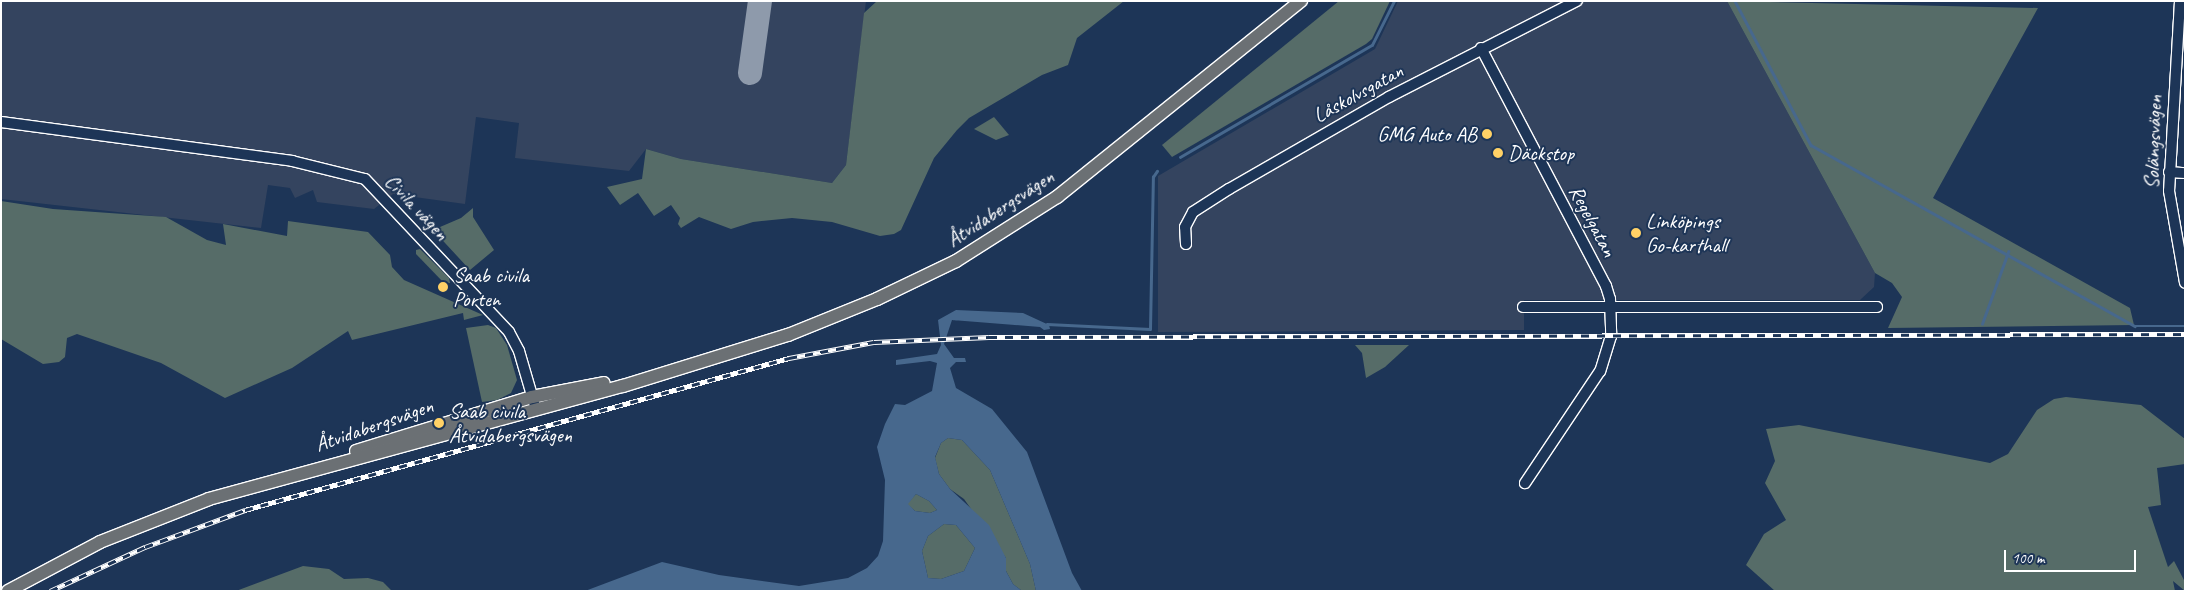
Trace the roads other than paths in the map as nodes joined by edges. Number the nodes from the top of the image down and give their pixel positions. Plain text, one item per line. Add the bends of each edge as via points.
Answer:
1 (1301, 1) edge
2 (1577, 1) edge
3 (2180, 1) edge
4 (1481, 48) junction
5 (1, 122) edge
6 (2169, 172) junction
7 (2185, 173) edge
8 (1186, 244) dead end
9 (2185, 283) edge
10 (1523, 307) dead end
11 (1610, 307) junction
12 (1878, 307) dead end
13 (534, 404) junction
14 (1525, 483) dead end
15 (8, 591) edge

1 - 13 main road, Åtvidabergsvägen via 1087,175 990,242 920,279 835,317 746,349
2 - 4 street, Låskolvsgatan
3 - 6 street, Solängsvägen
4 - 8 street, Låskolvsgatan via 1314,139 1202,206 1188,220
4 - 11 street, Regelgatan via 1606,286
5 - 13 street, Civila vägen via 292,160 365,179 509,332 519,351
6 - 7 street
6 - 9 street, Solängsvägen via 2170,205
10 - 11 street
11 - 12 street
11 - 14 street, Regelgatan via 1609,347 1600,371
13 - 15 main road, Åtvidabergsvägen via 209,499 129,530

